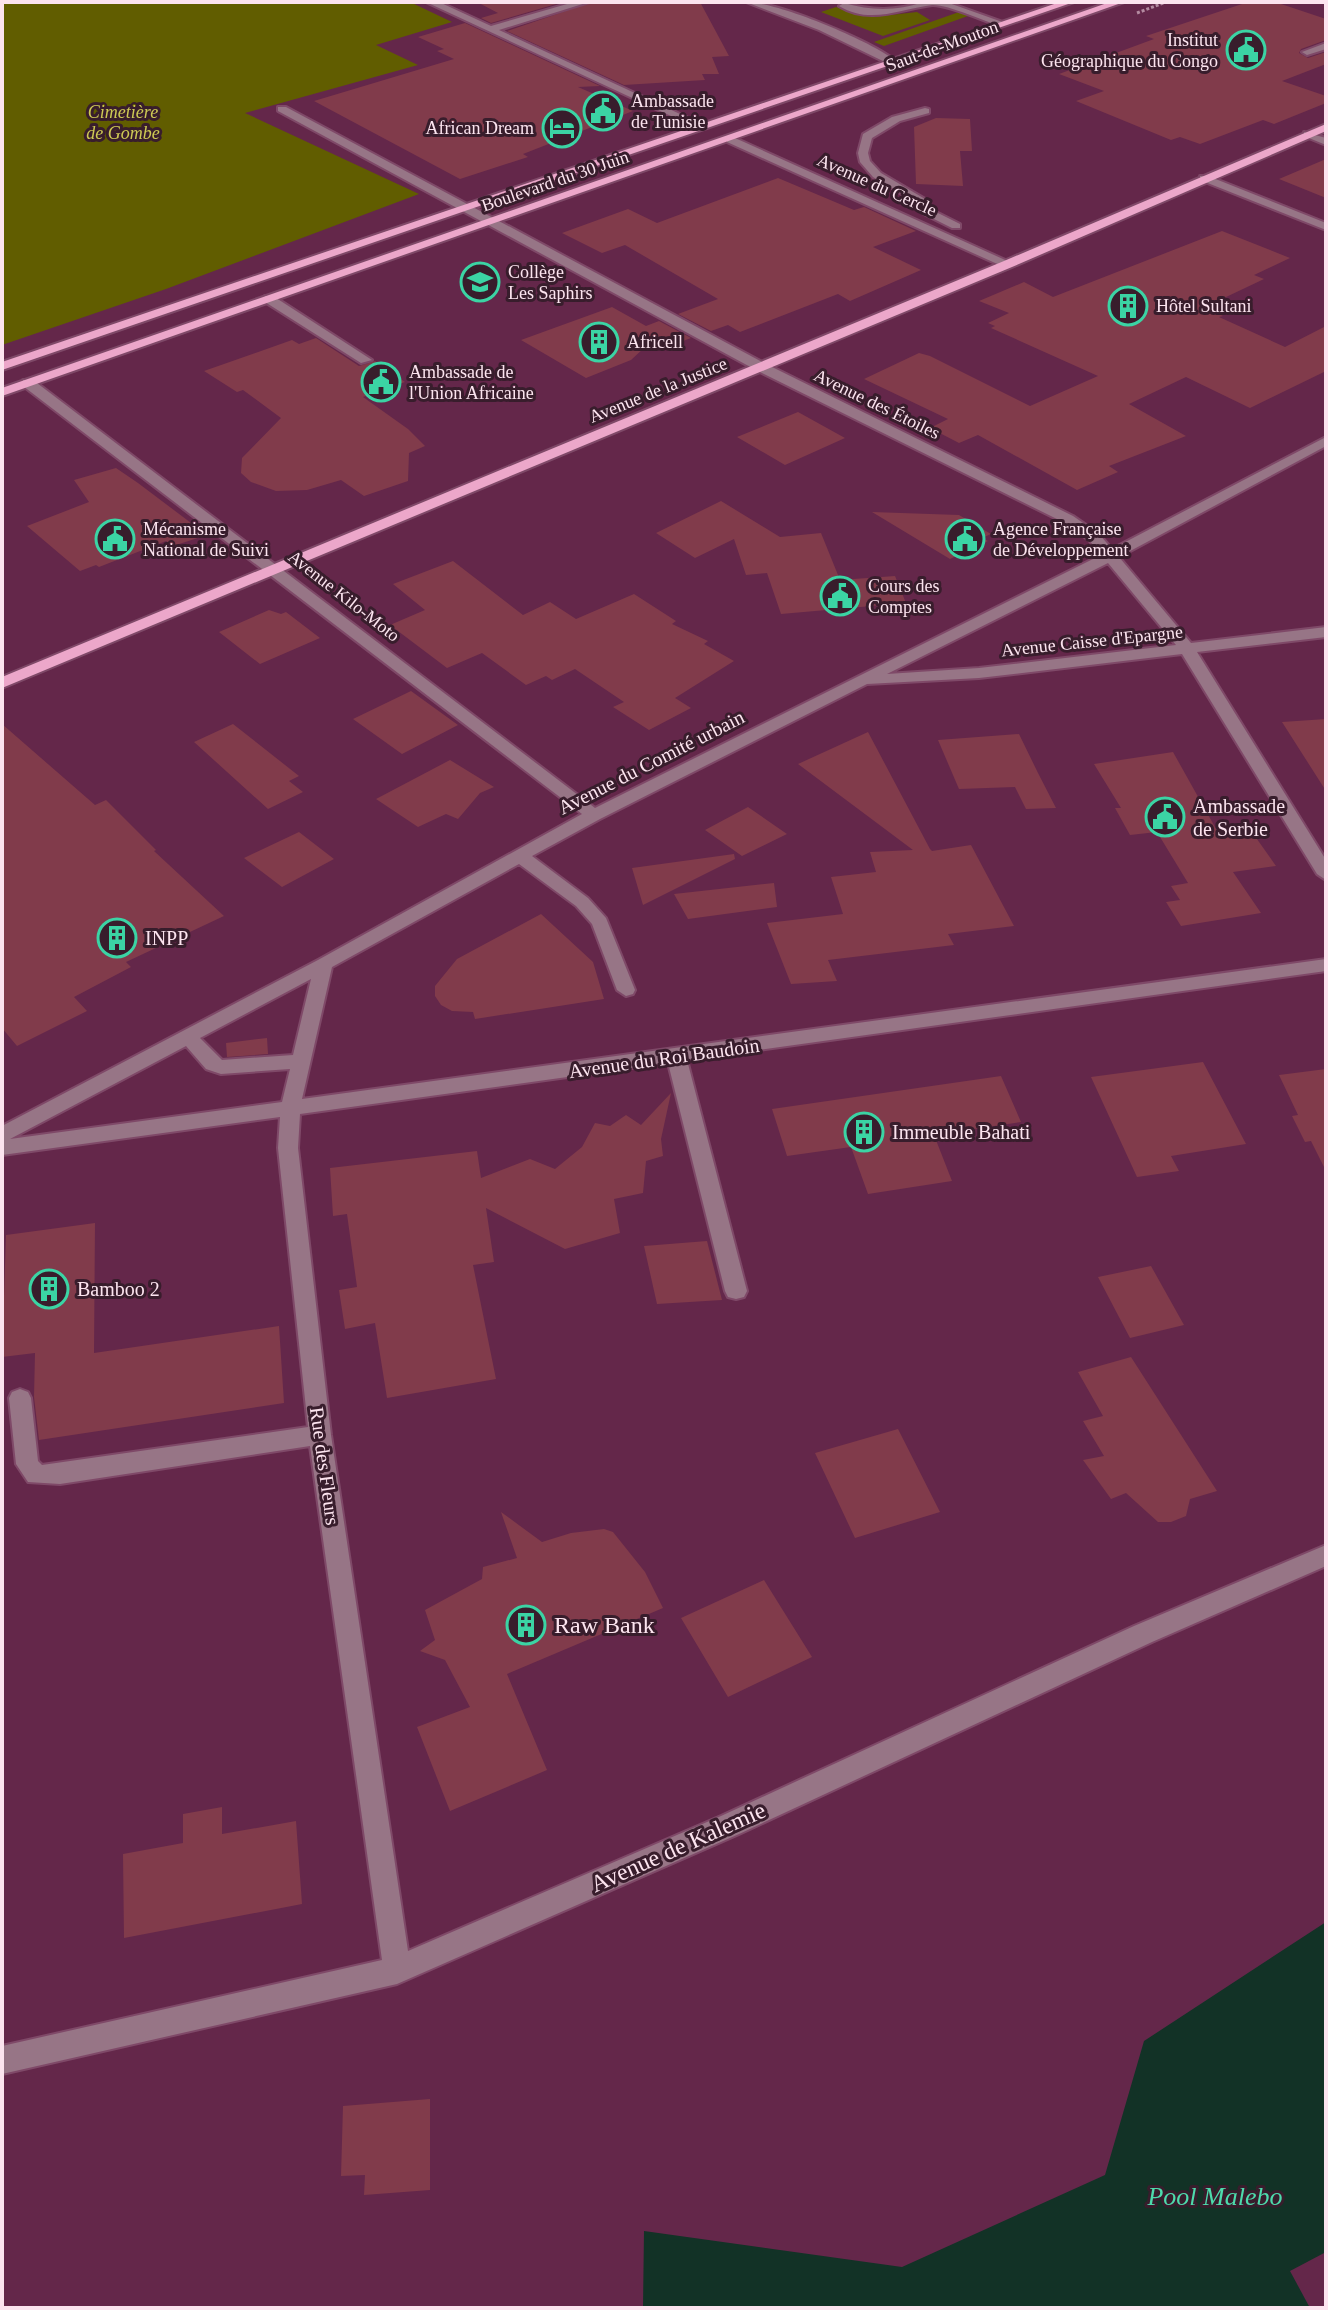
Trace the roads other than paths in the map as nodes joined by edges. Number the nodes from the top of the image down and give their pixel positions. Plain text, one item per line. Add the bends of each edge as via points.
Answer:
1 (431, 2) edge
2 (584, 2) edge
3 (751, 2) edge
4 (780, 2) edge
5 (935, 2) edge
6 (1069, 2) edge
7 (1076, 2) edge
8 (1110, 2) edge
9 (1119, 2) edge
10 (844, 6) dead end
11 (766, 7) junction
12 (1003, 24) junction
13 (491, 29) junction
14 (1326, 46) edge
15 (1307, 52) dead end
16 (891, 61) junction
17 (800, 93) junction
18 (830, 103) junction
19 (282, 109) dead end
20 (925, 111) dead end
21 (703, 127) junction
22 (1326, 127) edge
23 (1308, 134) junction
24 (731, 140) junction
25 (1326, 142) edge
26 (1204, 178) junction
27 (468, 209) junction
28 (492, 221) junction
29 (1326, 227) edge
30 (1023, 257) junction
31 (1008, 264) junction
32 (269, 299) junction
33 (366, 360) dead end
34 (2, 366) edge
35 (761, 367) junction
36 (28, 383) junction
37 (2, 392) edge
38 (1326, 441) edge
39 (1108, 557) junction
40 (275, 568) junction
41 (1326, 632) edge
42 (1188, 650) junction
43 (861, 680) junction
44 (2, 683) edge
45 (594, 815) junction
46 (520, 856) junction
47 (1326, 874) edge
48 (324, 964) junction
49 (1326, 965) edge
50 (626, 990) dead end
51 (187, 1035) junction
52 (676, 1056) junction
53 (302, 1061) junction
54 (290, 1110) junction
55 (2, 1135) edge
56 (2, 1148) edge
57 (736, 1291) dead end
58 (20, 1398) dead end
59 (320, 1435) junction
60 (1326, 1555) edge
61 (397, 1970) junction
62 (2, 2060) edge

1 - 13 street
2 - 13 street
3 - 11 street
4 - 11 street
5 - 10 street via 889,14
5 - 12 street
6 - 12 main road, Boulevard du 30 Juin
7 - 17 main road, Saut-de-Mouton
8 - 18 main road, Saut-de-Mouton
9 - 18 main road, Boulevard du 30 Juin
11 - 16 street
12 - 16 main road, Boulevard du 30 Juin
13 - 21 street
14 - 15 street
16 - 17 main road, Boulevard du 30 Juin
17 - 21 main road, Boulevard du 30 Juin
18 - 24 main road, Boulevard du 30 Juin
19 - 27 street, Avenue des Étoiles
20 - 30 street via 896,119 867,136 865,162 921,201 928,212
21 - 27 main road, Boulevard du 30 Juin
22 - 23 main road, Avenue de la Justice
23 - 25 street
23 - 26 main road, Avenue de la Justice
24 - 28 main road, Boulevard du 30 Juin
24 - 31 street, Avenue du Cercle
26 - 29 street
26 - 30 main road, Avenue de la Justice
27 - 28 street, Avenue des Étoiles
27 - 34 main road, Boulevard du 30 Juin
28 - 32 main road, Boulevard du 30 Juin
28 - 35 street, Avenue des Étoiles
30 - 31 main road, Avenue de la Justice
31 - 35 main road, Avenue de la Justice
32 - 33 street
32 - 36 main road, Boulevard du 30 Juin
35 - 39 street, Avenue des Étoiles via 1068,519 1094,537
35 - 40 main road, Avenue de la Justice
36 - 37 main road, Boulevard du 30 Juin
36 - 40 street, Avenue Kilo-Moto
38 - 39 street, Avenue du Comité urbain
39 - 42 street, Avenue des Étoiles
39 - 43 street, Avenue du Comité urbain
40 - 44 main road, Avenue de la Justice
40 - 45 street, Avenue Kilo-Moto
41 - 42 street, Avenue Caisse d'Epargne
42 - 43 street, Avenue Caisse d'Epargne
42 - 47 street, Avenue des Étoiles
43 - 45 street, Avenue du Comité urbain
45 - 46 street, Avenue du Comité urbain
46 - 48 street, Avenue du Comité urbain
46 - 50 street via 600,922
48 - 51 street, Avenue du Comité urbain
48 - 53 street, Rue des Fleurs
49 - 52 street, Avenue du Roi Baudoin
51 - 53 street via 221,1067
51 - 55 street, Avenue du Comité urbain
52 - 54 street, Avenue du Roi Baudoin
52 - 57 street
53 - 54 street, Rue des Fleurs
54 - 56 street, Avenue du Roi Baudoin
54 - 59 street, Rue des Fleurs via 288,1148
58 - 59 street via 27,1464 36,1475
59 - 61 street, Rue des Fleurs
60 - 61 street, Avenue de Kalemie
61 - 62 street, Avenue de Kalemie

